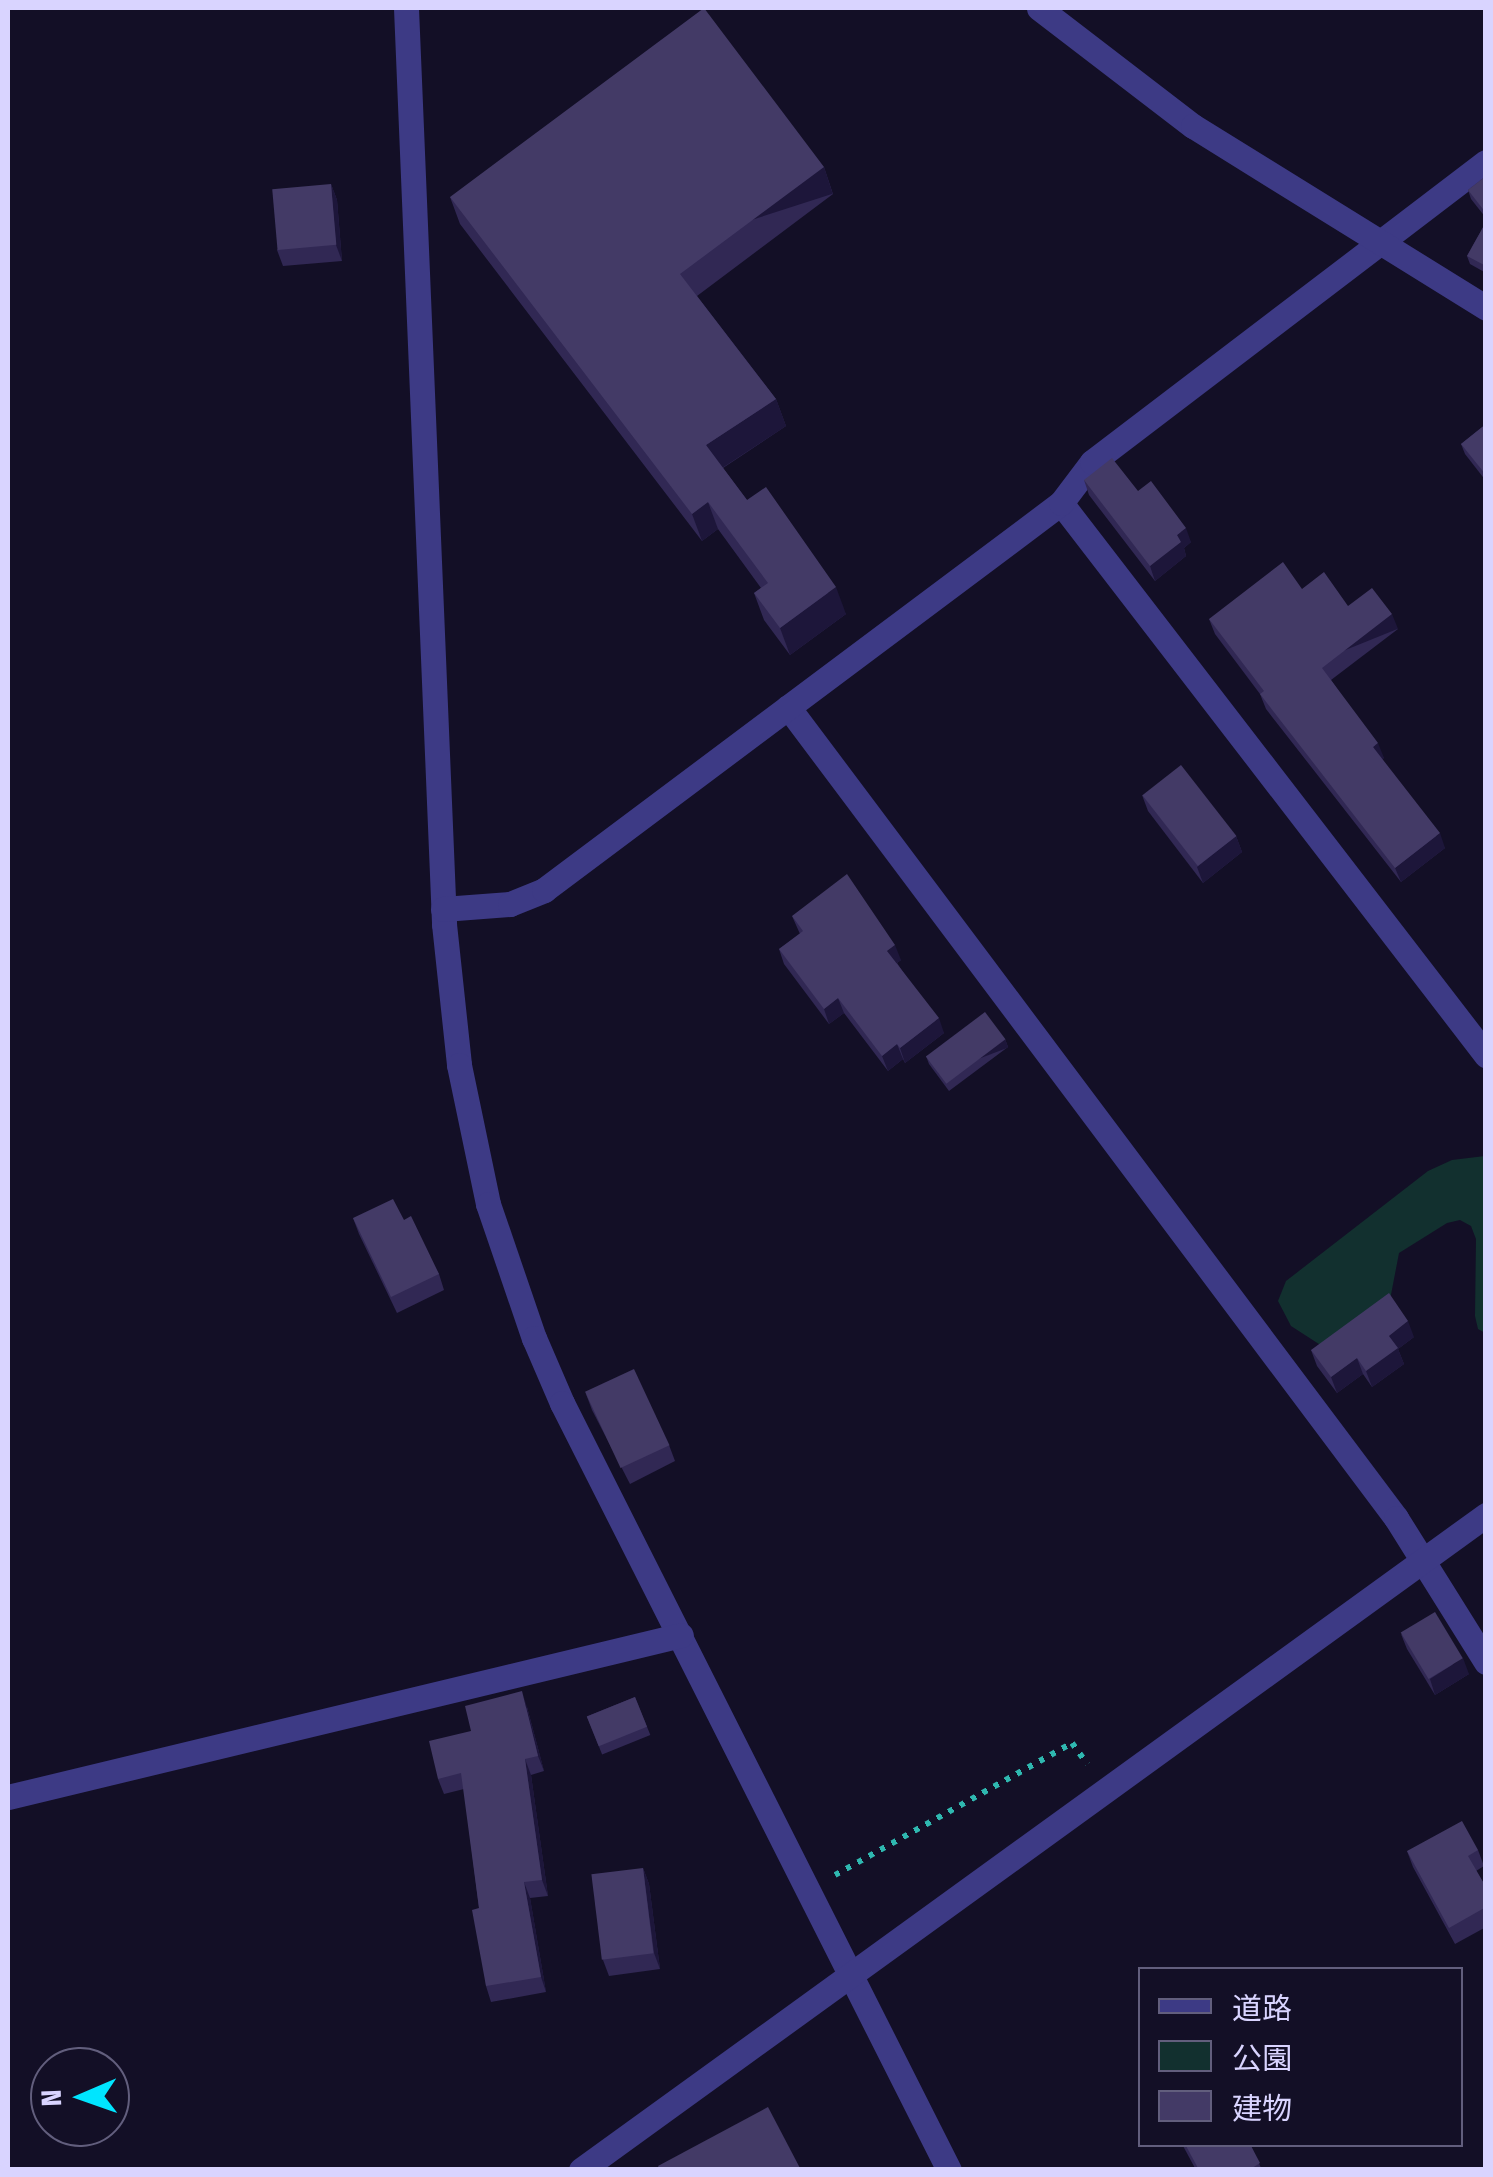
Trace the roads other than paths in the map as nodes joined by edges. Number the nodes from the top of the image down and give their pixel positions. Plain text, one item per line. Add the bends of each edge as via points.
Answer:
1 (406, 8) edge
2 (1038, 8) edge
3 (1486, 162) edge
4 (1378, 242) junction
5 (1486, 308) edge
6 (1061, 503) junction
7 (788, 707) junction
8 (444, 909) junction
9 (1486, 1055) edge
10 (1486, 1515) edge
11 (1424, 1560) junction
12 (681, 1635) junction
13 (1486, 1662) edge
14 (8, 1797) edge
15 (852, 1974) junction
16 (580, 2170) edge
17 (949, 2170) edge

1 - 8 street
2 - 4 street via 1193,126
3 - 4 street
4 - 5 street
4 - 6 street via 1092,462
6 - 7 street
6 - 9 street
7 - 8 street via 544,890 510,904
7 - 11 street
8 - 12 street via 458,1065 509,1271 562,1403
10 - 11 street
11 - 13 street
11 - 15 street
12 - 14 street
12 - 15 street
15 - 16 street
15 - 17 street

